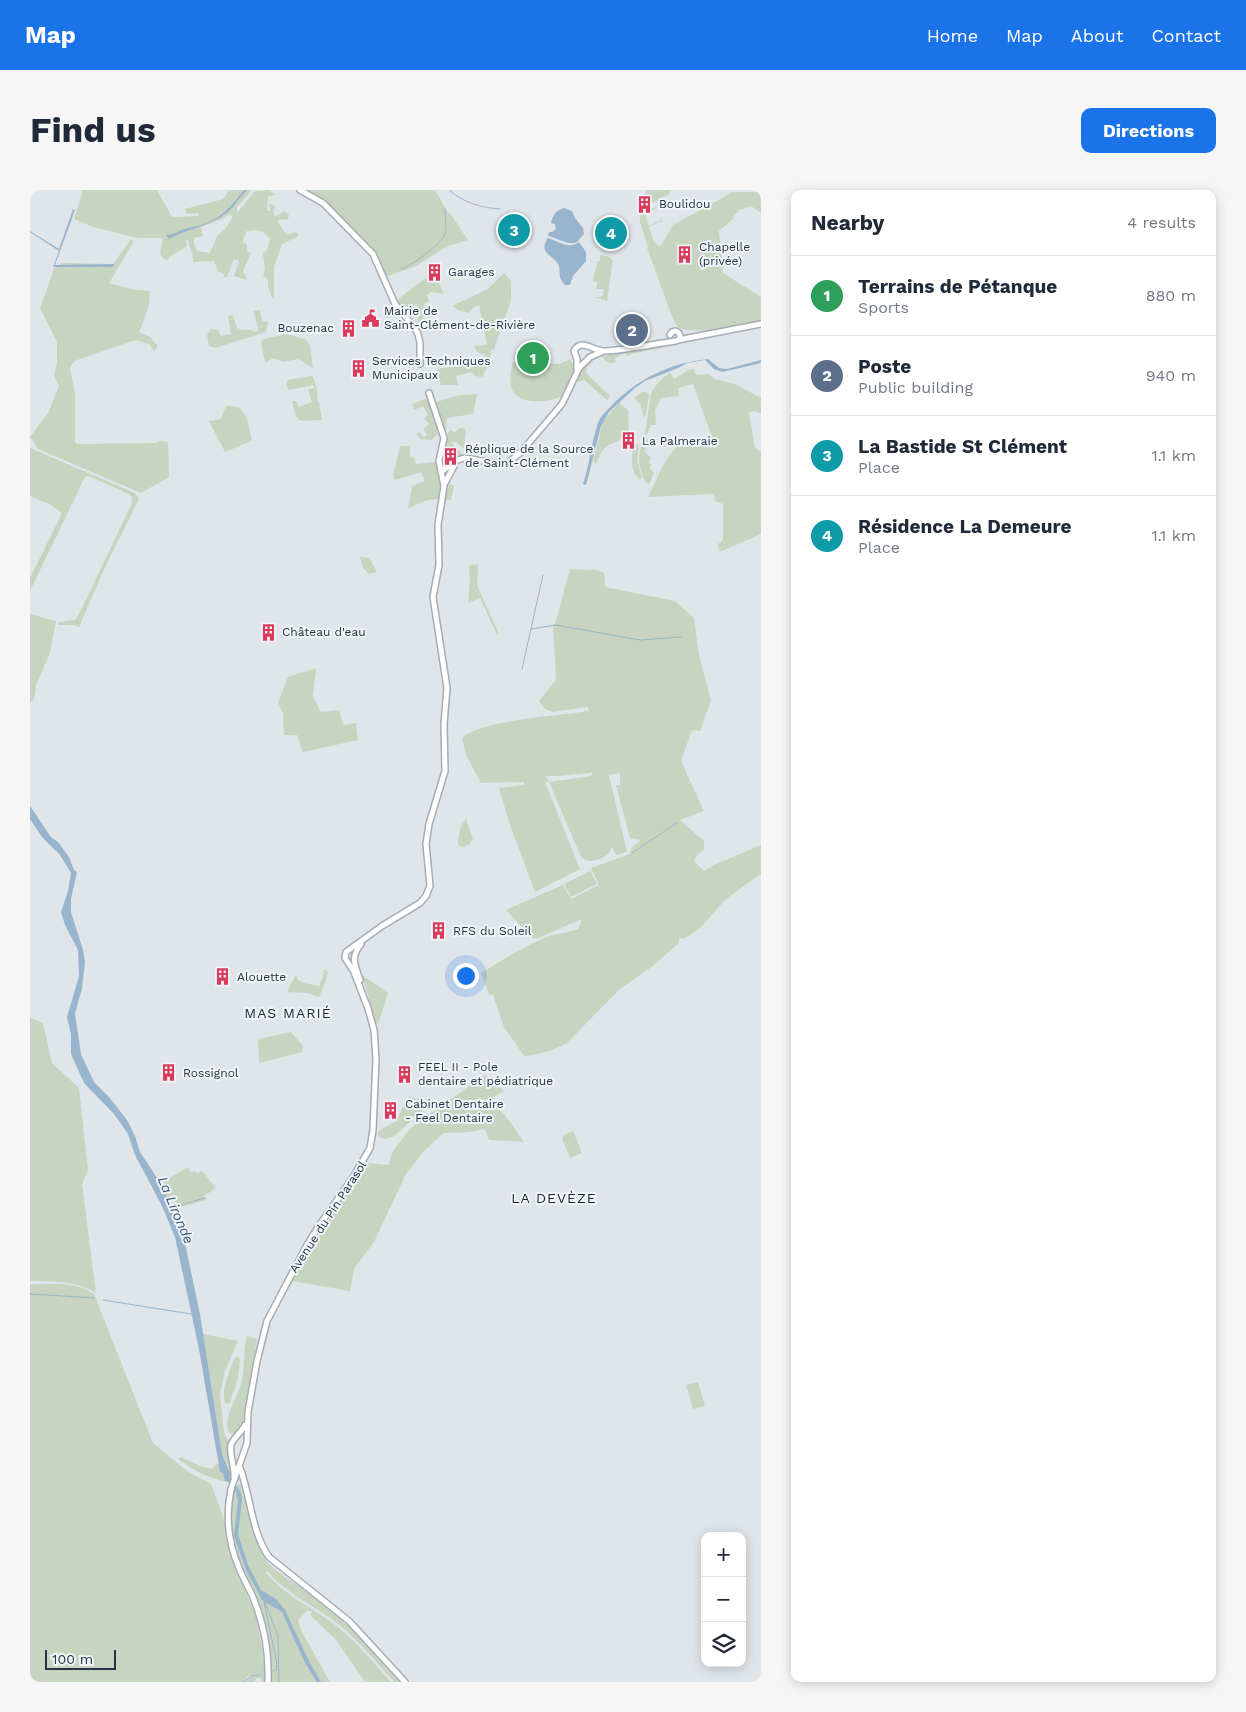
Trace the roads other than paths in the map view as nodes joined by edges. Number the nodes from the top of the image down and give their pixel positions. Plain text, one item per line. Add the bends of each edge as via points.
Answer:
1 (300, 190) edge
2 (761, 324) edge
3 (679, 332) junction
4 (670, 335) junction
5 (696, 336) junction
6 (676, 341) junction
7 (658, 343) junction
8 (590, 348) junction
9 (604, 351) junction
10 (577, 359) junction
11 (588, 359) junction
12 (420, 364) dead end
13 (576, 371) junction
14 (428, 393) dead end
15 (448, 469) junction
16 (441, 471) junction
17 (444, 486) junction
18 (366, 938) junction
19 (348, 950) junction
20 (354, 956) junction
21 (348, 960) junction
22 (368, 1006) junction
23 (247, 1422) junction
24 (236, 1438) junction
25 (247, 1441) junction
26 (243, 1454) junction
27 (232, 1455) junction
28 (236, 1464) junction
29 (236, 1477) junction
30 (245, 1484) junction
31 (268, 1682) edge
32 (404, 1682) edge

1 - 12 street via 323,203 372,252 393,301 419,337
2 - 5 street
3 - 4 street via 673,331
3 - 5 street
3 - 6 street
4 - 6 street via 671,340
4 - 7 street
5 - 6 street
6 - 7 street
7 - 9 street
8 - 9 street
8 - 10 street via 585,344 577,346 574,354
8 - 11 street
9 - 11 street
10 - 11 street
10 - 13 street
11 - 13 street
13 - 15 street via 562,404 522,452 507,464 461,458
14 - 16 street via 444,436 439,462
15 - 16 street
15 - 17 street
16 - 17 street
17 - 18 street via 438,525 439,562 430,598 446,683 446,762 426,844 430,886 420,903
18 - 19 street
18 - 20 street
19 - 20 street
19 - 21 street via 345,956
20 - 21 street
20 - 22 street, Avenue du Pin Parasol
21 - 22 street, Avenue du Pin Parasol
22 - 23 street, Avenue du Pin Parasol via 376,1059 370,1148 318,1227 268,1318
23 - 24 street, Avenue du Pin Parasol
23 - 25 street, Avenue du Pin Parasol
24 - 25 street via 242,1437
24 - 27 street via 231,1444
25 - 26 street
26 - 27 street via 238,1458
26 - 28 street
27 - 28 street
28 - 29 street
28 - 30 street
29 - 30 street
29 - 31 street via 228,1506 230,1539 261,1621
30 - 32 street via 261,1544 269,1557 350,1621

